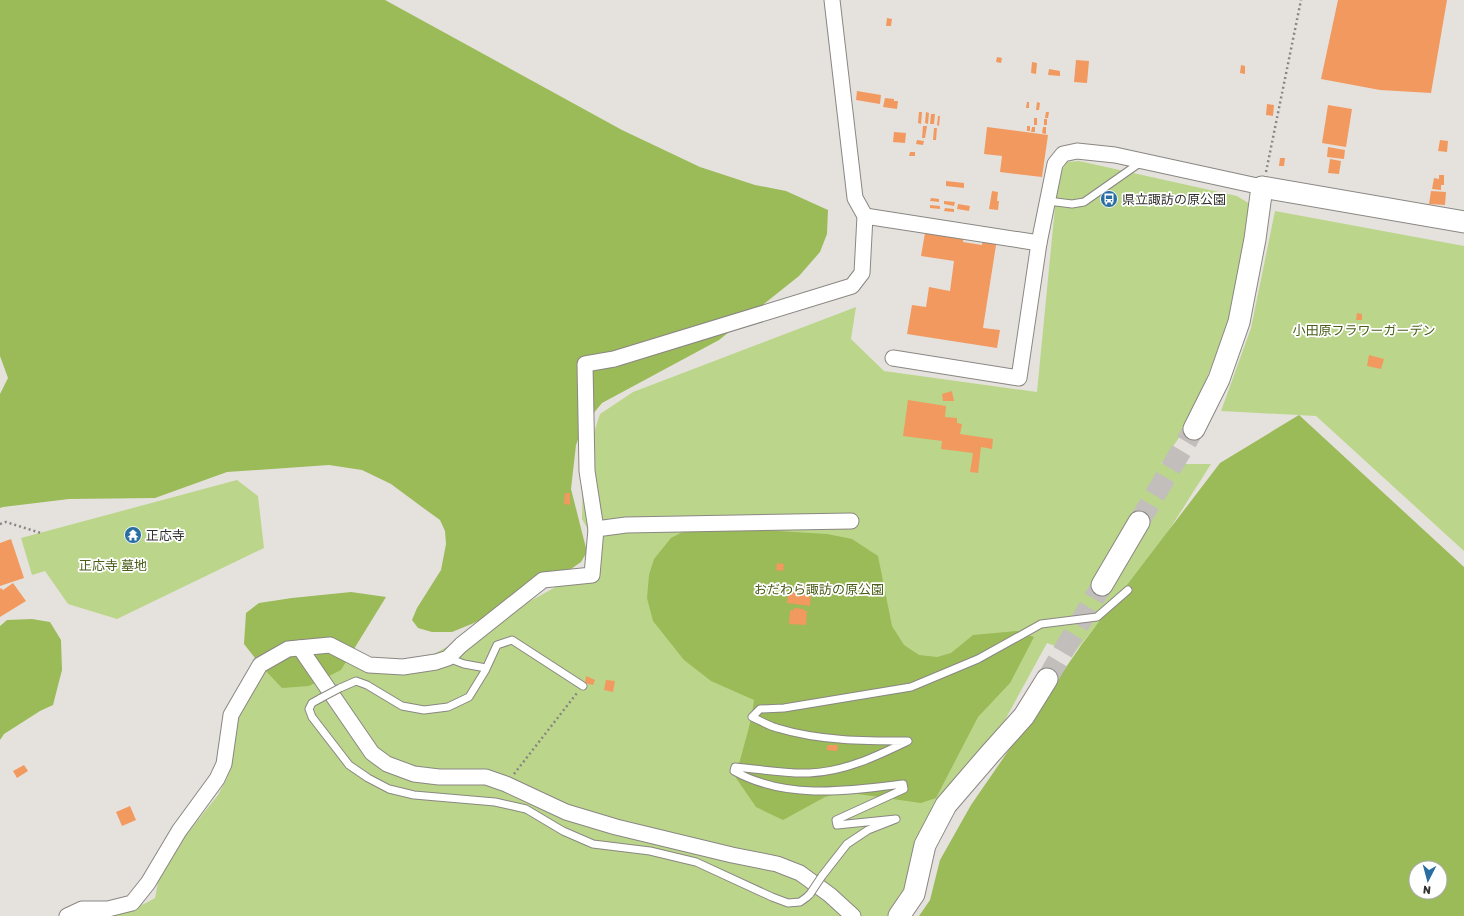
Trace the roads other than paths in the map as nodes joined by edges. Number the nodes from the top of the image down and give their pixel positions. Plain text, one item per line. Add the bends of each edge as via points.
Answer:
1 (832, 0) edge
2 (1143, 161) junction
3 (1262, 187) junction
4 (1048, 201) junction
5 (865, 216) junction
6 (1464, 222) edge
7 (1039, 243) junction
8 (894, 358) dead end
9 (1194, 429) tunnel mouth
10 (851, 521) dead end
11 (1138, 522) tunnel mouth
12 (596, 529) junction
13 (1102, 585) tunnel mouth
14 (1128, 590) dead end
15 (300, 648) junction
16 (448, 658) junction
17 (486, 668) junction
18 (1047, 679) tunnel mouth
19 (583, 686) road end
20 (67, 916) edge
21 (853, 916) edge
22 (899, 916) edge

1 - 5 street via 855,198
2 - 3 street
2 - 4 lane via 1084,202 1072,204
2 - 4 street via 1077,151 1063,154 1055,164
3 - 6 street
3 - 9 street via 1239,322 1219,379
4 - 7 street
5 - 7 street
5 - 12 street via 862,273 852,286 614,359 585,364 587,471
7 - 8 street via 1019,378
10 - 12 street via 626,525
11 - 13 street
12 - 16 street via 592,575 543,580
14 - 17 lane, bridge via 1097,617 1041,624 978,659 911,687 784,708 760,709 756,712 752,717 776,728 810,736 847,740 908,741 870,759 839,769 810,774 735,767 734,771 764,785 809,791 864,789 903,784 904,789 836,820 837,825 896,819 868,830 847,844 808,897 800,902 788,903 772,897 696,862 650,851 593,844 563,831 526,809 495,802 414,795 389,789 349,765 312,718 309,709 312,703 356,680 402,706 424,710 448,707 469,697
15 - 16 street via 330,645 369,665 403,667
15 - 20 street via 288,649 260,665 231,715 224,764 217,779 132,903 108,909 82,909
15 - 21 street via 372,753 387,764 414,774 486,777 566,812 616,827 732,856 777,864 800,873
16 - 17 lane
17 - 19 lane via 497,645 512,640
18 - 22 street via 1024,716 946,805 925,845 914,894

